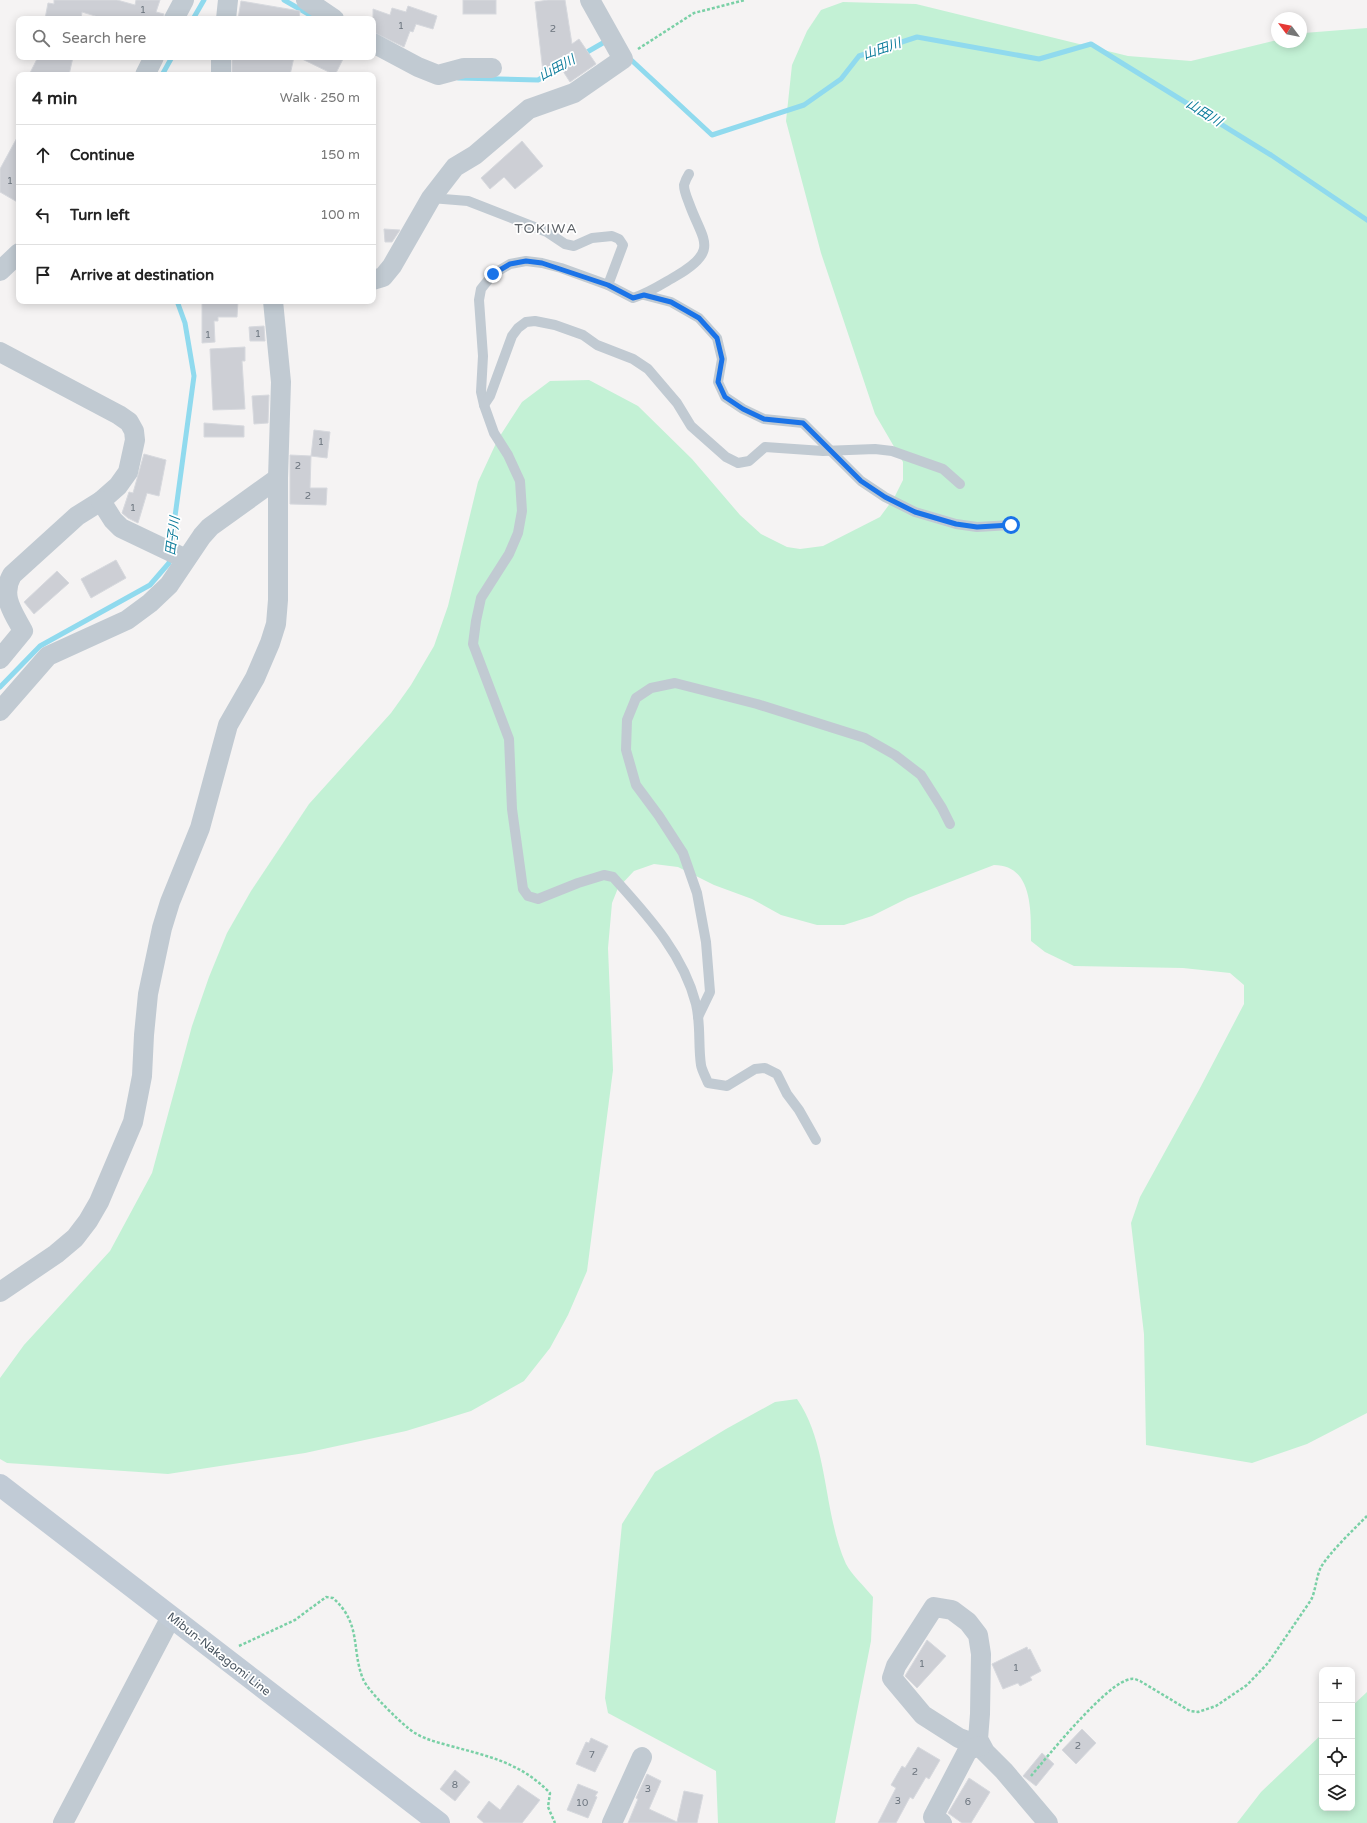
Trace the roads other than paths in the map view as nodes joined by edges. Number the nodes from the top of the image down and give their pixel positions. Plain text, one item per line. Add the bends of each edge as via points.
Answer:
1 (184, 0) edge
2 (228, 0) edge
3 (306, 0) edge
4 (590, 0) edge
5 (176, 16) edge
6 (226, 16) edge
7 (330, 16) edge
8 (376, 45) edge
9 (152, 60) edge
10 (221, 60) edge
11 (492, 68) dead end
12 (146, 72) edge
13 (221, 72) edge
14 (688, 174) dead end
15 (431, 198) junction
16 (16, 256) edge
17 (0, 271) edge
18 (376, 279) edge
19 (608, 285) junction
20 (644, 295) junction
21 (273, 304) edge
22 (0, 352) edge
23 (484, 405) junction
24 (831, 450) junction
25 (278, 478) junction
26 (960, 484) dead end
27 (101, 501) junction
28 (1011, 525) dead end
29 (184, 558) junction
30 (0, 659) edge
31 (0, 711) edge
32 (950, 824) dead end
33 (698, 1017) junction
34 (816, 1140) dead end
35 (0, 1292) edge
36 (0, 1485) edge
37 (171, 1617) junction
38 (981, 1746) junction
39 (642, 1757) dead end
40 (63, 1823) edge
41 (440, 1823) edge
42 (612, 1823) edge
43 (942, 1823) edge
44 (1048, 1823) edge

1 - 5 street
2 - 6 street
3 - 7 street
4 - 15 street via 623,59 574,93 528,109 475,155 455,167
8 - 11 street via 438,75 464,68
9 - 12 street
10 - 13 street
14 - 20 lane via 684,186 685,194 704,235 705,244 701,256 689,268
15 - 18 street via 392,266 383,277
15 - 19 lane via 468,201 547,232 565,244 574,246 592,238 612,236 623,245
16 - 17 street
19 - 20 lane via 633,298
19 - 23 lane via 542,263 526,261 510,264 493,274 481,289 480,300 483,356 481,392
20 - 24 lane via 671,302 699,318 717,338 722,359 718,382 725,397 764,419 803,423
21 - 25 street via 281,382
22 - 27 street via 129,422 135,440 128,472 118,486
23 - 24 lane via 490,396 512,336 526,322 535,321 583,335 597,345 633,359 648,368 677,403 691,426 726,457 738,463 749,461 765,447
23 - 33 lane via 494,433 520,481 522,510 518,533 509,554 481,598 473,644 509,739 512,809 523,889 528,896 538,899 604,875 613,877 649,918 684,970
24 - 26 lane via 892,451 943,469
24 - 28 lane via 861,481 915,512 956,524 977,527
25 - 29 street via 210,527
25 - 35 street via 276,624 263,661 228,725 200,828 162,928 148,994 142,1076 133,1122 99,1202 75,1238
27 - 29 street via 121,528
27 - 30 street via 77,516 12,575 6,584 8,601 23,631
29 - 31 street via 161,593 139,612 48,656
32 - 33 lane via 921,774 895,755 864,738 757,704 675,683 651,688 636,698 626,720 626,750 636,785 684,853 697,893 706,942 710,992
33 - 34 lane via 701,1066 708,1083 727,1086 755,1070 765,1068 777,1074
36 - 37 main road, Mibun-Nakagomi Line
37 - 40 street
37 - 41 main road, Mibun-Nakagomi Line
38 - 38 street via 959,1738 923,1715 892,1678 896,1666 934,1607 952,1610 968,1622 978,1635 982,1654 978,1739
38 - 43 street via 968,1750 946,1791 933,1817
38 - 44 street
39 - 42 street

